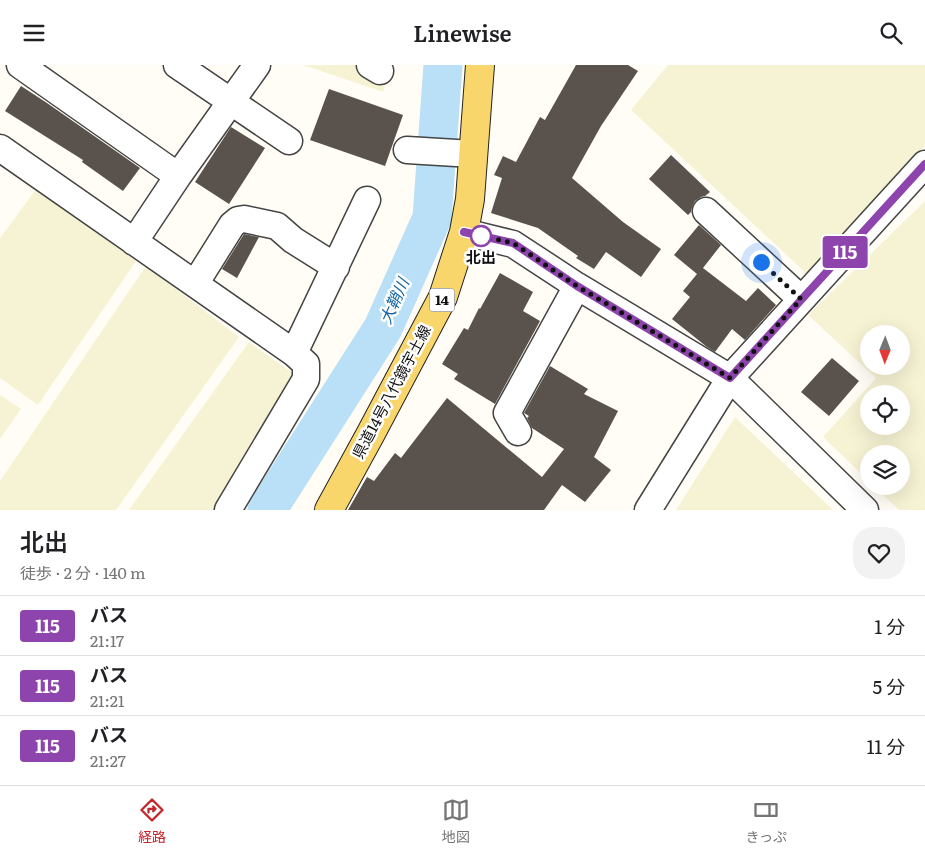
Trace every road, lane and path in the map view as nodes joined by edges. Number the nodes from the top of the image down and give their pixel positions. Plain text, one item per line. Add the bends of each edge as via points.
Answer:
1 (6, 65) edge
2 (20, 65) edge
3 (178, 65) edge
4 (257, 65) edge
5 (480, 65) edge
6 (0, 74) edge
7 (231, 102) junction
8 (289, 141) dead end
9 (0, 148) edge
10 (406, 150) dead end
11 (464, 154) junction
12 (925, 164) edge
13 (178, 176) junction
14 (367, 200) dead end
15 (706, 211) dead end
16 (464, 232) junction
17 (134, 242) junction
18 (336, 267) junction
19 (195, 284) junction
20 (577, 286) junction
21 (801, 299) junction
22 (294, 353) junction
23 (730, 378) junction
24 (518, 432) dead end
25 (228, 510) edge
26 (328, 510) edge
27 (648, 510) edge
28 (865, 510) edge

1 - 6 street
2 - 13 street
3 - 7 street
4 - 7 street
5 - 11 main road, 県道14号八代鏡宇土線 / 14
7 - 8 street
7 - 13 street
9 - 17 street
10 - 11 street
11 - 16 main road, 県道14号八代鏡宇土線 / 14 via 470,199
12 - 21 street
13 - 17 street
14 - 18 street
15 - 21 street
16 - 20 street via 513,243
16 - 26 main road, 県道14号八代鏡宇土線 / 14 via 443,297
17 - 19 street
18 - 19 street via 277,227 244,219 232,225
18 - 22 street
19 - 22 street
20 - 23 street
20 - 24 street via 507,413
21 - 23 street
22 - 25 street via 306,364 306,379
23 - 27 street
23 - 28 street

